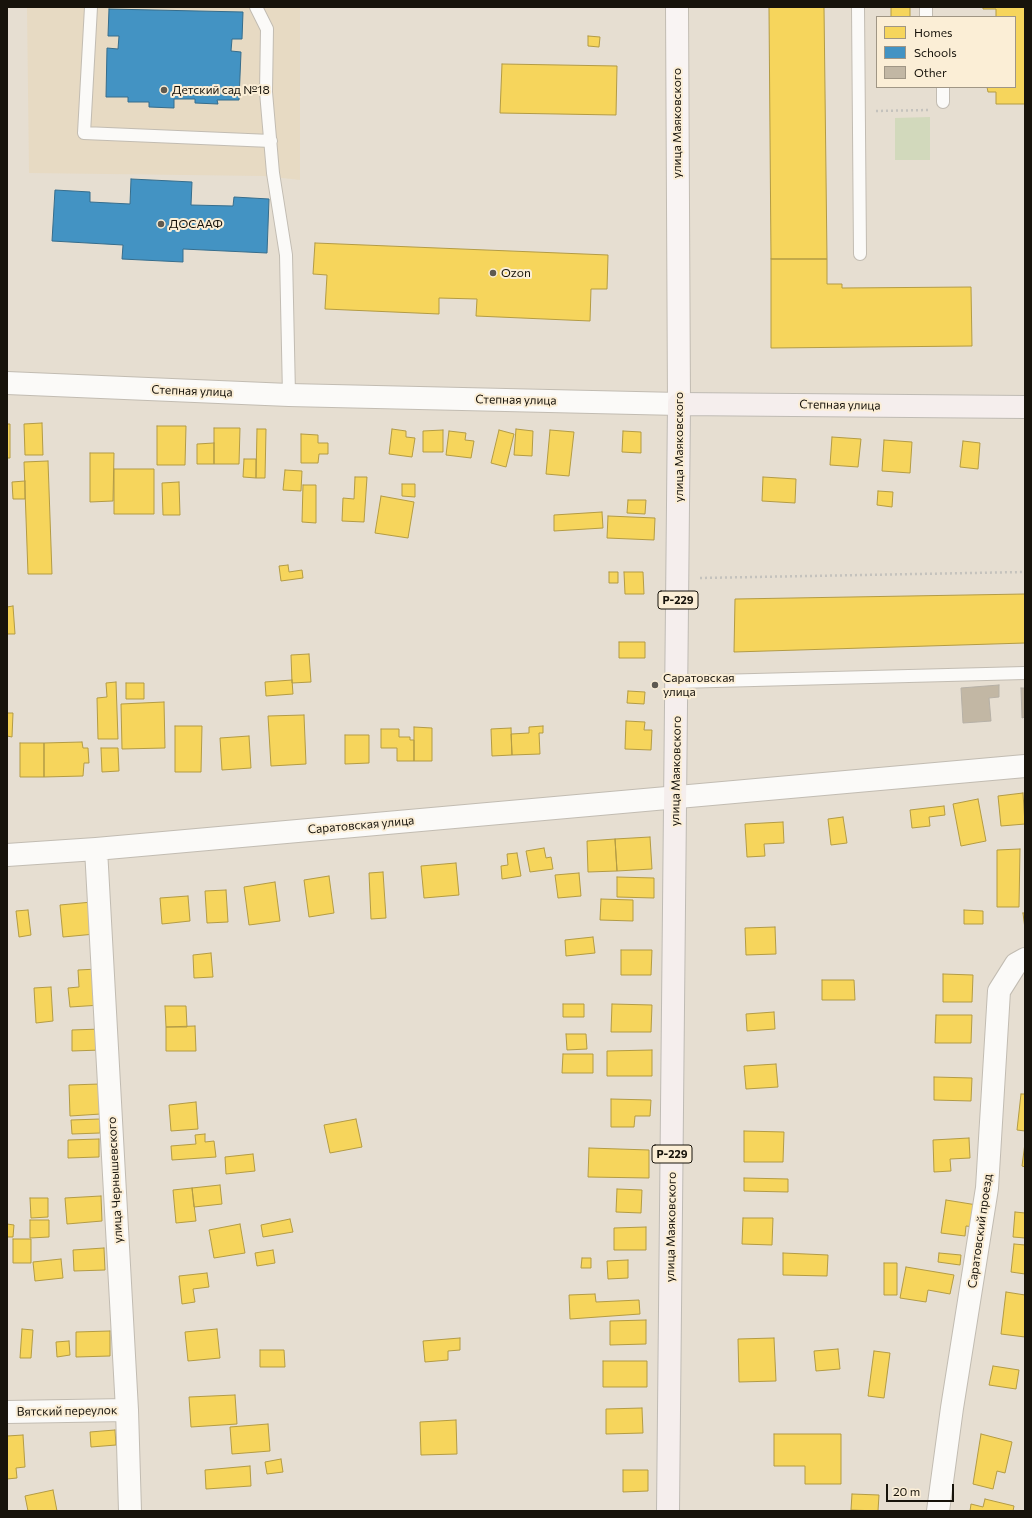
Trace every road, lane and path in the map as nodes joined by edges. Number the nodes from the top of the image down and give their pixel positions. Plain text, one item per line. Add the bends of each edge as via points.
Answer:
1 (91, 7) edge
2 (256, 7) edge
3 (677, 7) edge
4 (858, 7) edge
5 (943, 88) edge
6 (944, 102) joint
7 (859, 111) junction
8 (271, 141) junction
9 (860, 254) dead end
10 (7, 383) edge
11 (289, 395) junction
12 (679, 404) junction
13 (1025, 407) edge
14 (1025, 572) edge
15 (678, 578) junction
16 (1025, 673) edge
17 (677, 682) junction
18 (1025, 766) edge
19 (675, 796) junction
20 (96, 849) junction
21 (7, 854) edge
22 (1025, 959) edge
23 (127, 1410) junction
24 (7, 1412) edge
25 (130, 1511) edge
26 (668, 1511) edge
27 (938, 1511) edge

1 - 8 lane via 84,133
2 - 8 lane via 267,28 266,92
3 - 12 main road, улица Маяковского
4 - 7 lane
5 - 6 lane
6 - 7 path via 944,110
7 - 9 lane
8 - 11 lane via 273,174 286,255
10 - 11 street, Степная улица
11 - 12 street, Степная улица
12 - 13 main road, Степная улица
12 - 15 main road, улица Маяковского / Р-229
14 - 15 path
15 - 17 main road, улица Маяковского / Р-229
16 - 17 lane
17 - 19 main road, улица Маяковского / Р-229
18 - 19 street, Саратовская улица
19 - 20 street, Саратовская улица
19 - 26 main road, улица Маяковского / Р-229
20 - 21 street, Саратовская улица
20 - 23 street, улица Чернышевского
22 - 27 street, Саратовский проезд via 1016,964 999,991 988,1188
23 - 24 street, Вятский переулок
23 - 25 street, улица Чернышевского

